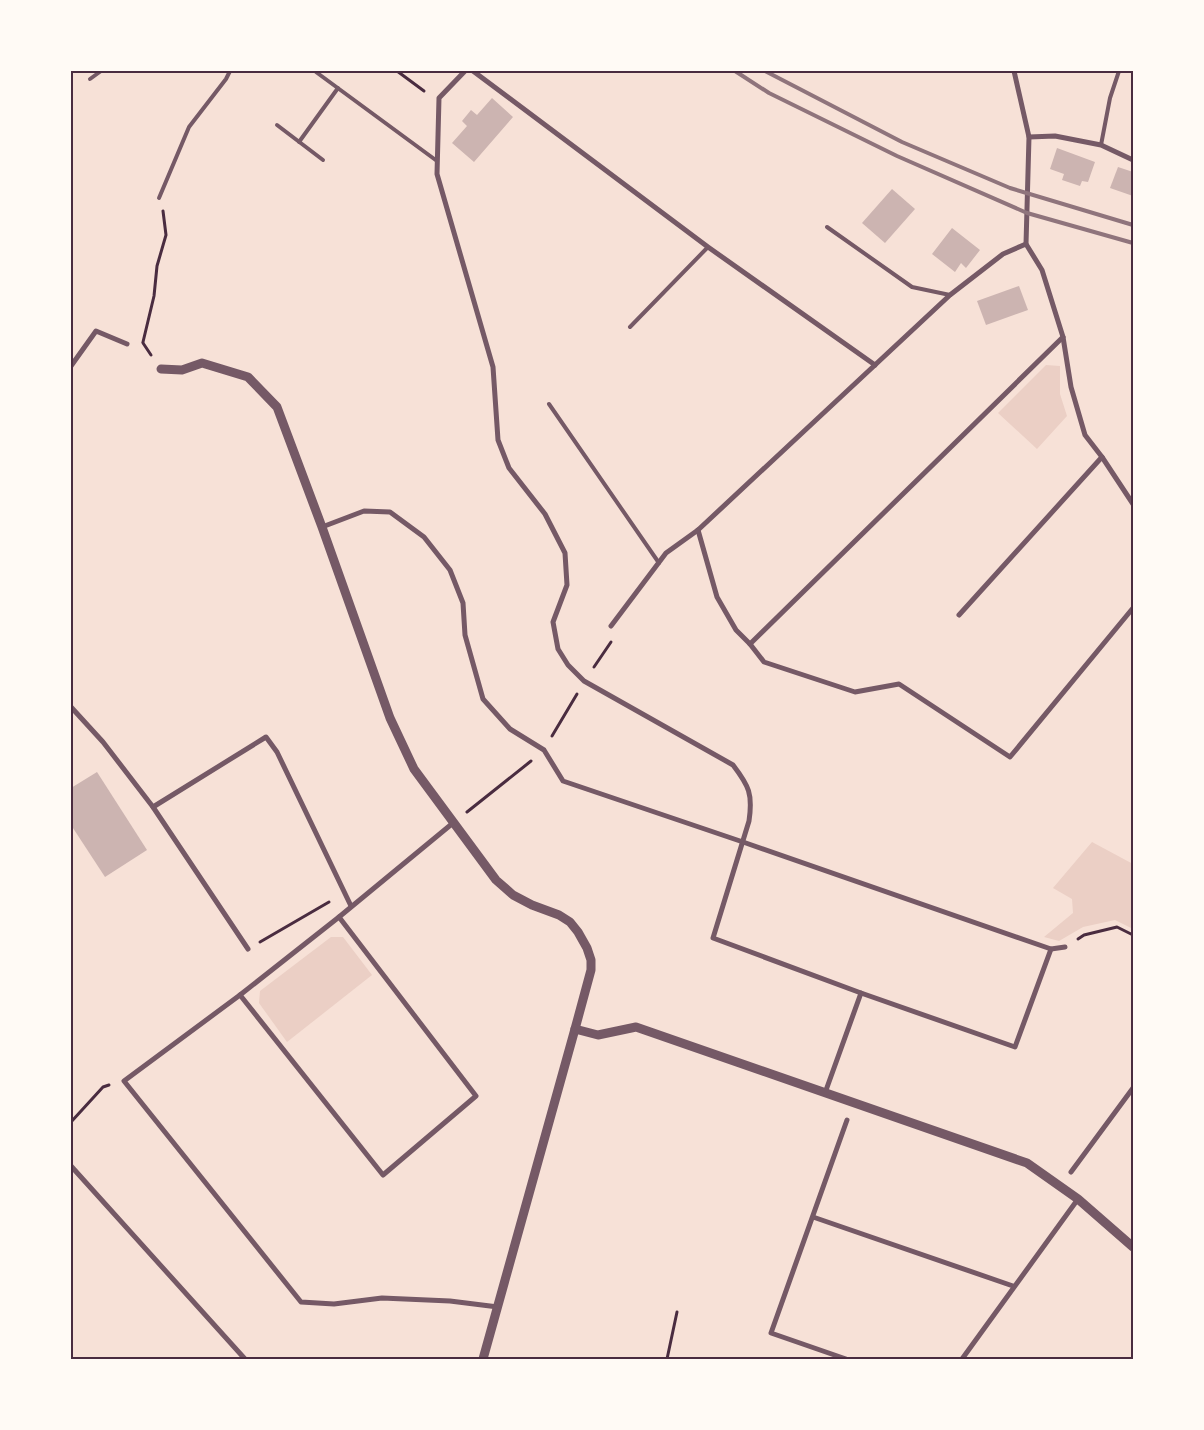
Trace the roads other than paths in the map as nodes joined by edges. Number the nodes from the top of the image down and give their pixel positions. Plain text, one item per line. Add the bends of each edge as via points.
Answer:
1 (101, 71) edge
2 (230, 71) edge
3 (465, 71) edge
4 (473, 71) edge
5 (1014, 71) edge
6 (1119, 71) edge
7 (316, 72) edge
8 (90, 79) dead end
9 (338, 88) junction
10 (277, 125) dead end
11 (1029, 137) junction
12 (299, 142) junction
13 (1101, 145) junction
14 (323, 160) dead end
15 (1133, 160) edge
16 (438, 161) junction
17 (159, 198) road end
18 (827, 227) dead end
19 (1026, 244) junction
20 (708, 247) junction
21 (950, 295) junction
22 (630, 327) dead end
23 (1063, 337) junction
24 (128, 344) dead end
25 (875, 365) junction
26 (71, 366) edge
27 (161, 369) dead end
28 (549, 404) dead end
29 (1102, 457) junction
30 (1133, 504) edge
31 (322, 527) junction
32 (698, 530) junction
33 (659, 563) junction
34 (1133, 608) edge
35 (959, 615) dead end
36 (611, 626) road end
37 (750, 644) junction
38 (71, 707) edge
39 (153, 807) junction
40 (453, 823) junction
41 (743, 842) junction
42 (351, 906) junction
43 (339, 917) junction
44 (1065, 947) road end
45 (248, 949) road end
46 (1051, 949) junction
47 (861, 993) junction
48 (240, 995) junction
49 (575, 1029) junction
50 (1132, 1090) edge
51 (825, 1093) junction
52 (847, 1120) dead end
53 (71, 1166) edge
54 (1071, 1172) dead end
55 (1078, 1199) junction
56 (813, 1217) junction
57 (1133, 1247) edge
58 (1013, 1286) junction
59 (498, 1307) junction
60 (244, 1359) edge
61 (483, 1359) edge
62 (846, 1359) edge
63 (962, 1359) edge

1 - 8 lane
2 - 17 lane via 190,127
3 - 16 street via 439,98
4 - 20 street
5 - 11 street
6 - 13 lane
7 - 9 lane
9 - 12 lane
9 - 16 lane
10 - 12 lane
11 - 13 street via 1055,136
11 - 19 street
12 - 14 lane
13 - 15 street
16 - 41 street via 438,174 493,367 498,440 509,468 545,514 566,553 566,585 553,622 558,649 584,681 733,765 746,782 752,803
18 - 21 lane via 912,287
19 - 21 street via 1003,254
19 - 23 street via 1042,270
20 - 22 lane
20 - 25 street
21 - 25 street
23 - 29 street via 1071,388 1085,435
23 - 37 street
24 - 26 street via 96,331
25 - 32 street
27 - 31 street via 182,370 202,363 248,377 277,407
28 - 33 lane
29 - 30 street
29 - 35 street
31 - 40 street via 390,718 414,769
31 - 41 street via 364,511 390,512 424,537 450,570 463,603 465,635 483,698 510,729 544,750 563,781
32 - 33 street via 666,553
32 - 37 street via 717,597 736,630
33 - 36 street
34 - 37 street via 1010,757 899,684 855,692 764,662
38 - 39 street via 103,742
39 - 42 street via 266,738 277,752
39 - 45 street
40 - 42 street
40 - 49 street via 496,880 513,895 559,915 578,932 587,948 591,965
41 - 46 street
41 - 47 street via 713,938
42 - 43 street
43 - 48 street
43 - 48 street via 476,1096 383,1174
44 - 46 street
46 - 47 street via 1015,1047
47 - 51 street
48 - 59 street via 124,1081 301,1302 334,1304 382,1298
49 - 51 street via 598,1035 636,1027
49 - 59 street
50 - 54 street
51 - 55 street via 1027,1163
52 - 56 street
53 - 60 street
55 - 57 street
55 - 58 street
56 - 58 street
56 - 62 street via 771,1333
58 - 63 street
59 - 61 street

